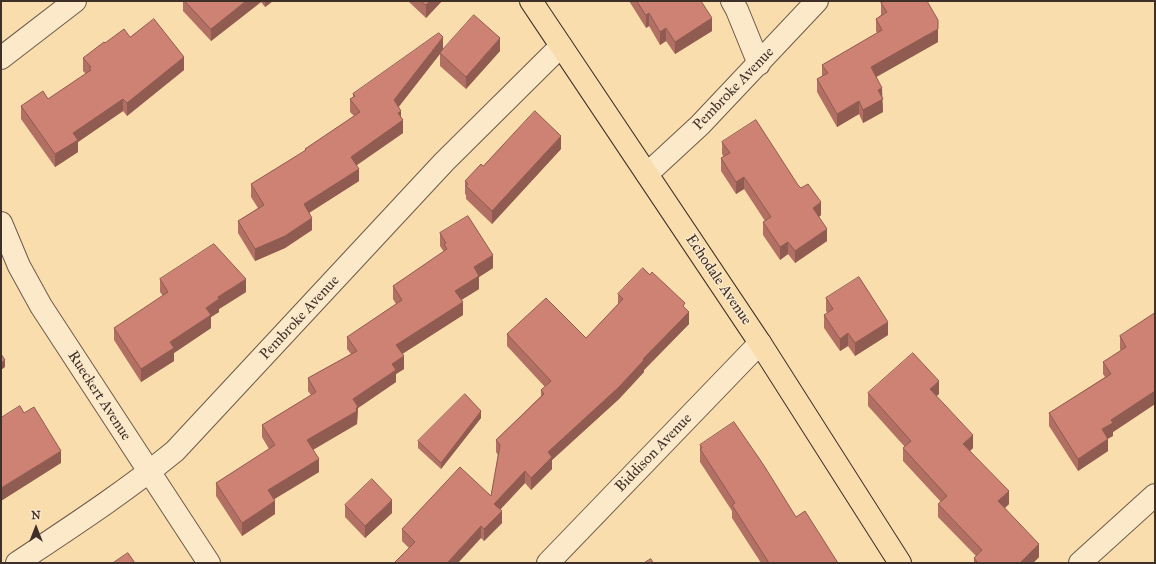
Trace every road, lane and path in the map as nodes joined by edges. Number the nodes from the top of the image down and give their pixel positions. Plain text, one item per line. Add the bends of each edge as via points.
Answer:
1 (75, 1) edge
2 (531, 1) edge
3 (732, 1) edge
4 (818, 1) edge
5 (561, 46) junction
6 (1, 58) edge
7 (758, 64) junction
8 (647, 174) junction
9 (1, 223) edge
10 (760, 343) junction
11 (149, 473) junction
12 (1155, 494) edge
13 (17, 563) edge
14 (209, 563) edge
15 (548, 563) edge
16 (900, 563) edge
17 (1080, 563) edge

1 - 6 street
2 - 5 main road, Echodale Avenue
3 - 7 street
4 - 7 street, Pembroke Avenue
5 - 8 main road, Echodale Avenue
5 - 11 street, Pembroke Avenue via 444,162 175,451
7 - 8 street, Pembroke Avenue via 700,125
8 - 10 main road, Echodale Avenue
9 - 11 street, Rueckert Avenue via 19,266 41,306
10 - 15 street, Biddison Avenue
10 - 16 main road, Echodale Avenue
11 - 13 street, Pembroke Avenue
11 - 14 street, Rueckert Avenue
12 - 17 street

